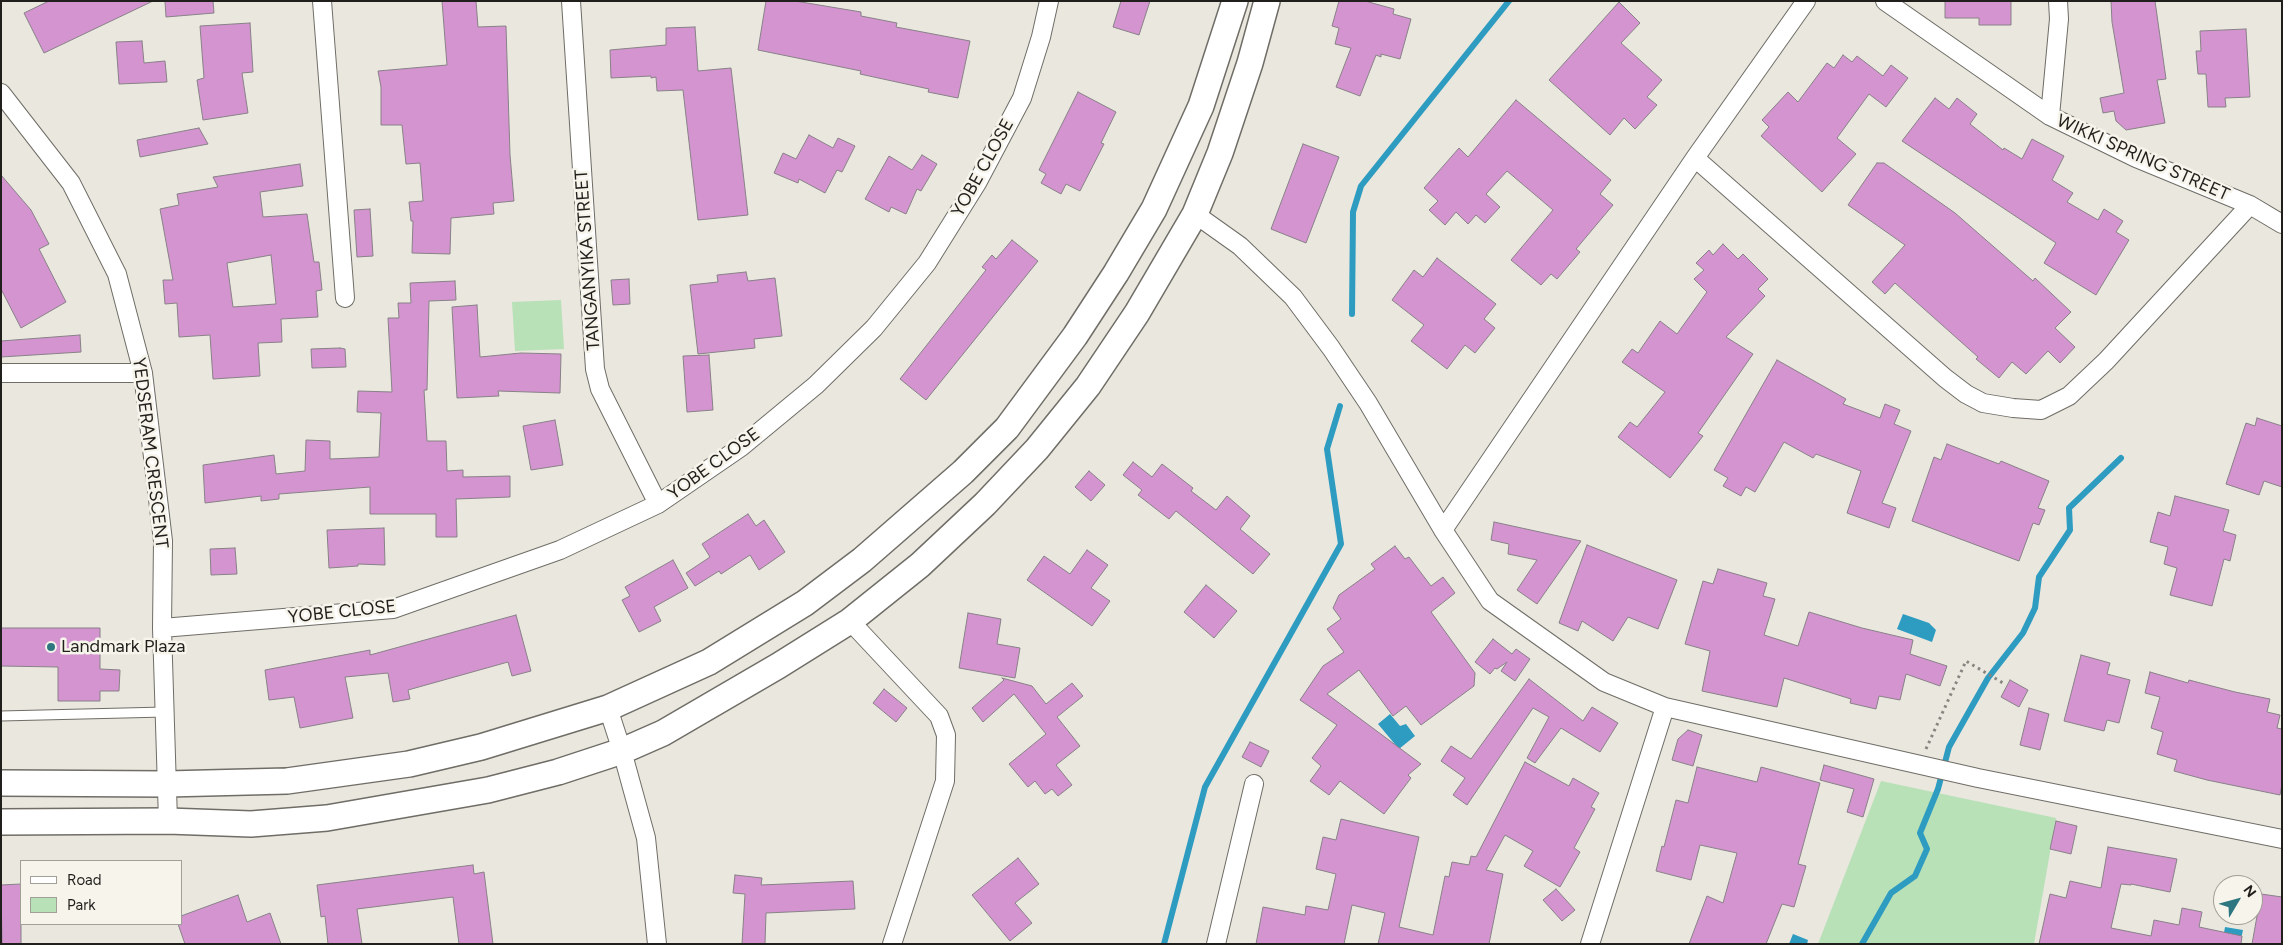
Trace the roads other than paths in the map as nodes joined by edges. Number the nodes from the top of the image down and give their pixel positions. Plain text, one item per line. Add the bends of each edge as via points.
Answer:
1 (322, 1) edge
2 (571, 1) edge
3 (1049, 1) edge
4 (1234, 1) edge
5 (1268, 1) edge
6 (1806, 1) edge
7 (1884, 1) edge
8 (2058, 1) edge
9 (1, 93) edge
10 (2050, 116) junction
11 (1695, 158) junction
12 (2250, 205) junction
13 (1195, 214) junction
14 (2282, 224) edge
15 (345, 298) dead end
16 (1, 372) edge
17 (143, 373) junction
18 (658, 504) junction
19 (1443, 530) junction
20 (850, 621) junction
21 (162, 628) junction
22 (1665, 707) junction
23 (608, 708) junction
24 (165, 712) junction
25 (1, 716) edge
26 (622, 751) junction
27 (1, 784) edge
28 (167, 784) junction
29 (1254, 784) dead end
30 (168, 821) junction
31 (1, 822) edge
32 (2282, 839) edge
33 (657, 944) edge
34 (892, 944) edge
35 (1216, 944) edge
36 (1590, 944) edge

1 - 15 street
2 - 18 street, TANGANYIKA STREET via 595,369 600,389
3 - 18 street, YOBE CLOSE via 1022,98 977,183 927,263 874,328 816,385 741,447
4 - 23 street via 1201,106 1154,209 1075,336 1007,428 922,510 805,602 709,662
5 - 13 street via 1220,152
6 - 11 street
7 - 10 street, WIKKI SPRING STREET
8 - 10 street
9 - 17 street, YEDSERAM CRESCENT via 72,183 117,274
10 - 12 street, WIKKI SPRING STREET via 2136,158
11 - 12 street via 1945,378 1983,403 2013,408 2041,410 2069,396 2113,354
11 - 19 street
12 - 14 street, WIKKI SPRING STREET
13 - 19 street via 1240,246 1293,297 1368,403
13 - 20 street via 1137,313 1093,378 1037,450 920,565
16 - 17 street
17 - 21 street, YEDSERAM CRESCENT via 164,541
18 - 21 street, YOBE CLOSE via 560,550 393,609
19 - 22 street via 1490,601 1604,682
20 - 26 street via 705,710
20 - 34 street via 939,716 946,734 945,781
21 - 24 street, YEDSERAM CRESCENT
22 - 32 street via 1978,778
22 - 36 street
23 - 26 street
23 - 28 street via 481,747 409,764 288,782
24 - 25 lane
24 - 28 street, YEDSERAM CRESCENT
26 - 30 street via 488,790 375,811 251,824
26 - 33 street via 646,838
27 - 28 street
28 - 30 street, YEDSERAM CRESCENT
29 - 35 street
30 - 31 street

